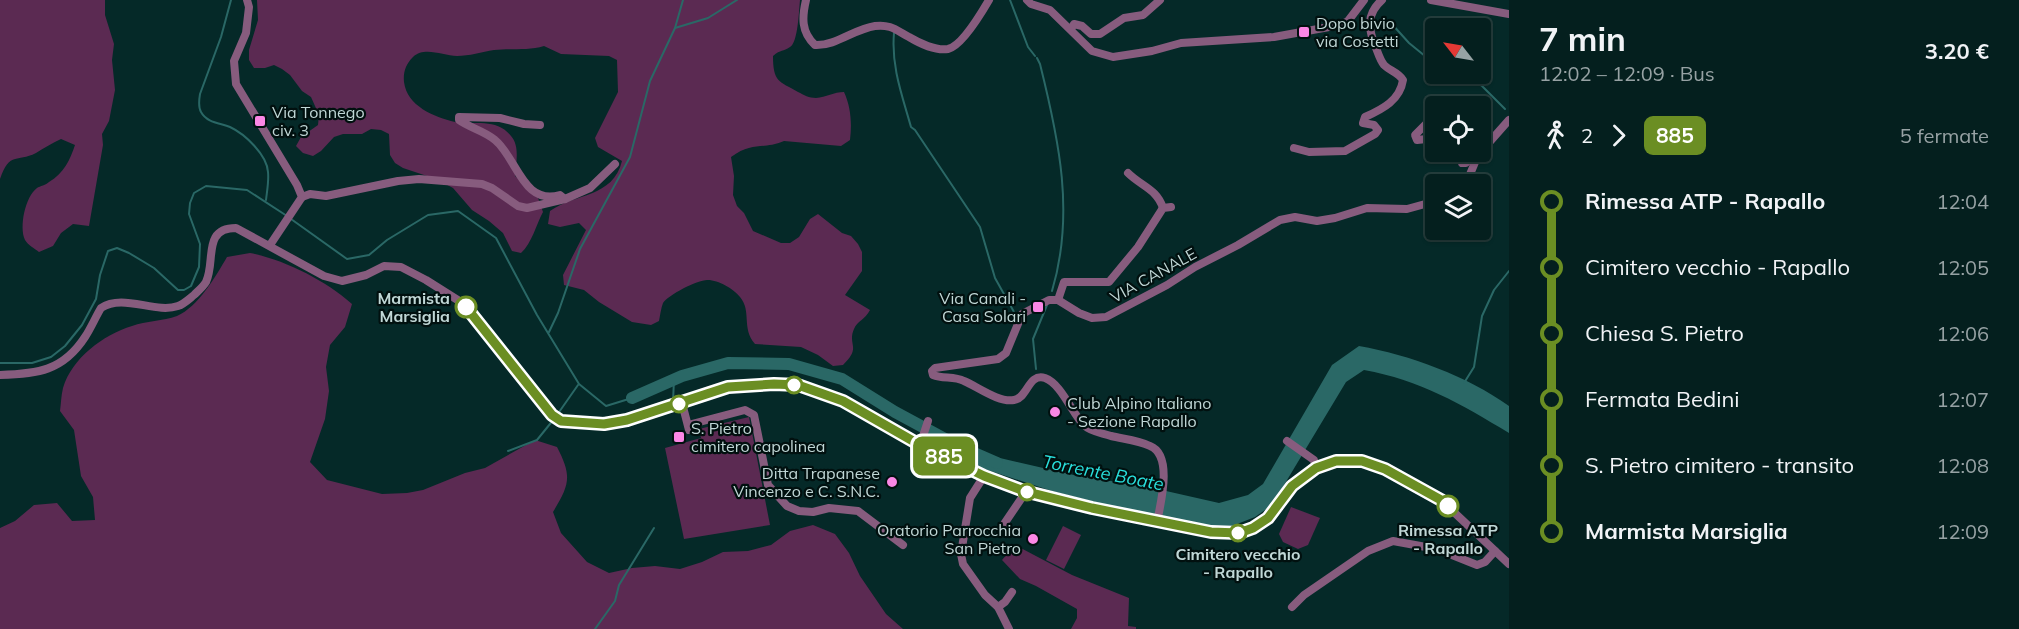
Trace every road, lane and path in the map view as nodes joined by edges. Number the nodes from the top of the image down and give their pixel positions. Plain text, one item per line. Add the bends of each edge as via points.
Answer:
1 (247, 0) edge
2 (806, 0) edge
3 (988, 0) edge
4 (1027, 0) edge
5 (1160, 0) edge
6 (1382, 0) edge
7 (1431, 0) edge
8 (1453, 0) edge
9 (1469, 0) edge
10 (1361, 1) edge
11 (1442, 1) edge
12 (1509, 14) edge
13 (1071, 29) junction
14 (1509, 120) edge
15 (540, 125) dead end
16 (1425, 125) edge
17 (1425, 139) edge
18 (1491, 140) edge
19 (1294, 148) dead end
20 (615, 164) dead end
21 (1128, 172) dead end
22 (302, 197) junction
23 (565, 199) junction
24 (1425, 204) edge
25 (270, 245) junction
26 (1058, 300) junction
27 (0, 375) edge
28 (682, 403) junction
29 (928, 424) dead end
30 (1287, 441) dead end
31 (920, 445) junction
32 (1316, 468) junction
33 (984, 476) junction
34 (1024, 491) junction
35 (1158, 520) junction
36 (1002, 527) dead end
37 (903, 545) dead end
38 (1495, 551) junction
39 (1509, 564) edge
40 (1012, 592) dead end
41 (998, 607) junction
42 (1292, 607) dead end
43 (1009, 629) edge

1 - 22 street via 246,33 234,62 236,84
2 - 3 street via 803,27 815,45 825,46 857,31 891,25 909,38 950,49 959,43
4 - 13 street via 1050,10
5 - 13 street via 1143,15 1124,18 1100,34 1091,34 1074,24
6 - 19 street via 1373,10 1370,33 1383,64 1403,80 1397,96 1363,120 1378,130 1345,151 1310,152
7 - 11 street
8 - 9 street
10 - 13 street via 1348,21 1340,25 1274,37 1181,43 1113,57 1092,51
11 - 12 street
14 - 18 street
15 - 23 street via 500,118 459,117 506,151 529,188
16 - 17 street via 1414,135 1417,140
20 - 23 street via 590,188
21 - 26 street via 1167,208 1109,282 1064,282
22 - 23 street via 418,179 482,184 527,208
22 - 25 street
24 - 26 street, VIA CANALE via 1367,208 1335,218 1280,220 1106,317 1092,318
25 - 27 street via 240,229 222,230 212,247 207,281 184,303 174,307 106,305 79,346 54,366 34,374
25 - 28 street via 324,276 342,281 384,266 401,267 426,280 464,304 552,415 561,421 604,424
26 - 35 street via 1049,300 1022,314 1006,353 998,359 935,368 933,375 963,380 1013,401 1021,398 1032,380 1045,378 1074,408 1084,426 1152,446 1163,458
28 - 31 street via 728,387 798,385 843,401
28 - 37 street via 688,428 745,410 754,415 768,485 787,506 813,512 829,508 858,511
29 - 31 street
30 - 32 street via 1314,460
31 - 33 street
32 - 35 street via 1292,486 1268,518 1245,531 1211,532
32 - 38 street via 1336,461 1362,461 1385,469 1441,500
33 - 34 street
33 - 41 street via 970,498 961,554 968,573
34 - 35 street
34 - 36 street
38 - 39 street
38 - 42 street via 1477,565 1437,549 1393,541 1368,551
40 - 41 street
41 - 43 street

